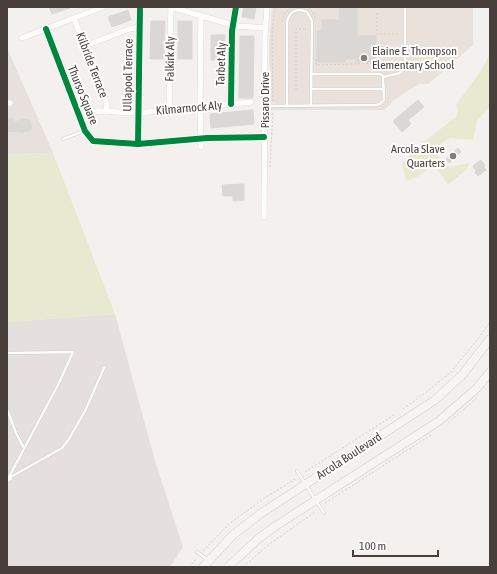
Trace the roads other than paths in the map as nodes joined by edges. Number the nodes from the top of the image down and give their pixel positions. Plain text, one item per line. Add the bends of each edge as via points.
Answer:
1 (103, 7) edge
2 (140, 7) edge
3 (171, 7) edge
4 (236, 7) edge
5 (267, 7) edge
6 (405, 7) edge
7 (201, 16) junction
8 (74, 18) junction
9 (233, 25) junction
10 (139, 27) junction
11 (265, 28) junction
12 (46, 29) junction
13 (22, 38) dead end
14 (85, 46) junction
15 (312, 74) junction
16 (383, 77) junction
17 (312, 89) junction
18 (384, 89) junction
19 (251, 102) dead end
20 (231, 104) junction
21 (287, 105) junction
22 (311, 105) junction
23 (265, 106) junction
24 (200, 108) junction
25 (169, 110) junction
26 (106, 112) junction
27 (138, 113) junction
28 (79, 116) junction
29 (85, 130) junction
30 (264, 136) junction
31 (201, 138) junction
32 (63, 139) dead end
33 (138, 144) junction
34 (201, 147) dead end
35 (264, 217) dead end
36 (490, 339) edge
37 (7, 353) edge
38 (104, 368) dead end
39 (490, 372) edge
40 (7, 409) edge
41 (24, 448) junction
42 (297, 471) dead end
43 (8, 478) edge
44 (306, 484) junction
45 (316, 500) junction
46 (324, 513) dead end
47 (197, 552) dead end
48 (205, 564) edge
49 (228, 567) edge

1 - 8 street
2 - 10 street, Ullapool Terrace
3 - 7 street
3 - 25 street, Falkirk Aly
4 - 9 street, Tarbet Aly
5 - 11 street, Pissaro Drive
6 - 16 lane via 405,68 400,73
7 - 9 street
7 - 24 street
8 - 12 street
8 - 14 street, Kilbride Terrace
9 - 11 street
9 - 20 street, Tarbet Aly
10 - 14 street via 129,28
10 - 27 street, Ullapool Terrace
11 - 23 street, Pissaro Drive
12 - 13 street
12 - 28 street, Thurso Square
14 - 26 street, Kilbride Terrace via 107,104
15 - 16 lane via 380,74
15 - 17 lane
15 - 21 lane via 311,17 307,12 296,10 288,17 287,22
16 - 18 lane
17 - 18 lane
17 - 22 lane
18 - 22 lane via 384,100 380,104
19 - 20 street, Kilmarnock Aly
20 - 24 street, Kilmarnock Aly
21 - 22 lane
21 - 23 lane
23 - 30 street, Pissaro Drive
24 - 25 street, Kilmarnock Aly
24 - 31 street
25 - 27 street, Kilmarnock Aly
26 - 27 street, Kilmarnock Aly
26 - 28 street, Kilmarnock Aly via 92,112
27 - 33 street, Ullapool Terrace
28 - 29 street, Thurso Square
29 - 32 lane
29 - 33 street, Thurso Square via 93,140
30 - 31 street, Thurso Square
30 - 35 street, Pissaro Drive
31 - 33 street, Thurso Square
31 - 34 street
36 - 44 main road, Arcola Boulevard via 462,375 435,400
37 - 41 lane via 73,352
38 - 43 lane via 85,411 62,448
39 - 45 main road, Arcola Boulevard via 477,388 439,421
40 - 41 lane
41 - 43 lane
42 - 44 lane
44 - 45 lane
44 - 48 main road, Arcola Boulevard via 245,525
45 - 46 lane
45 - 49 main road, Arcola Boulevard via 274,526
47 - 48 lane

